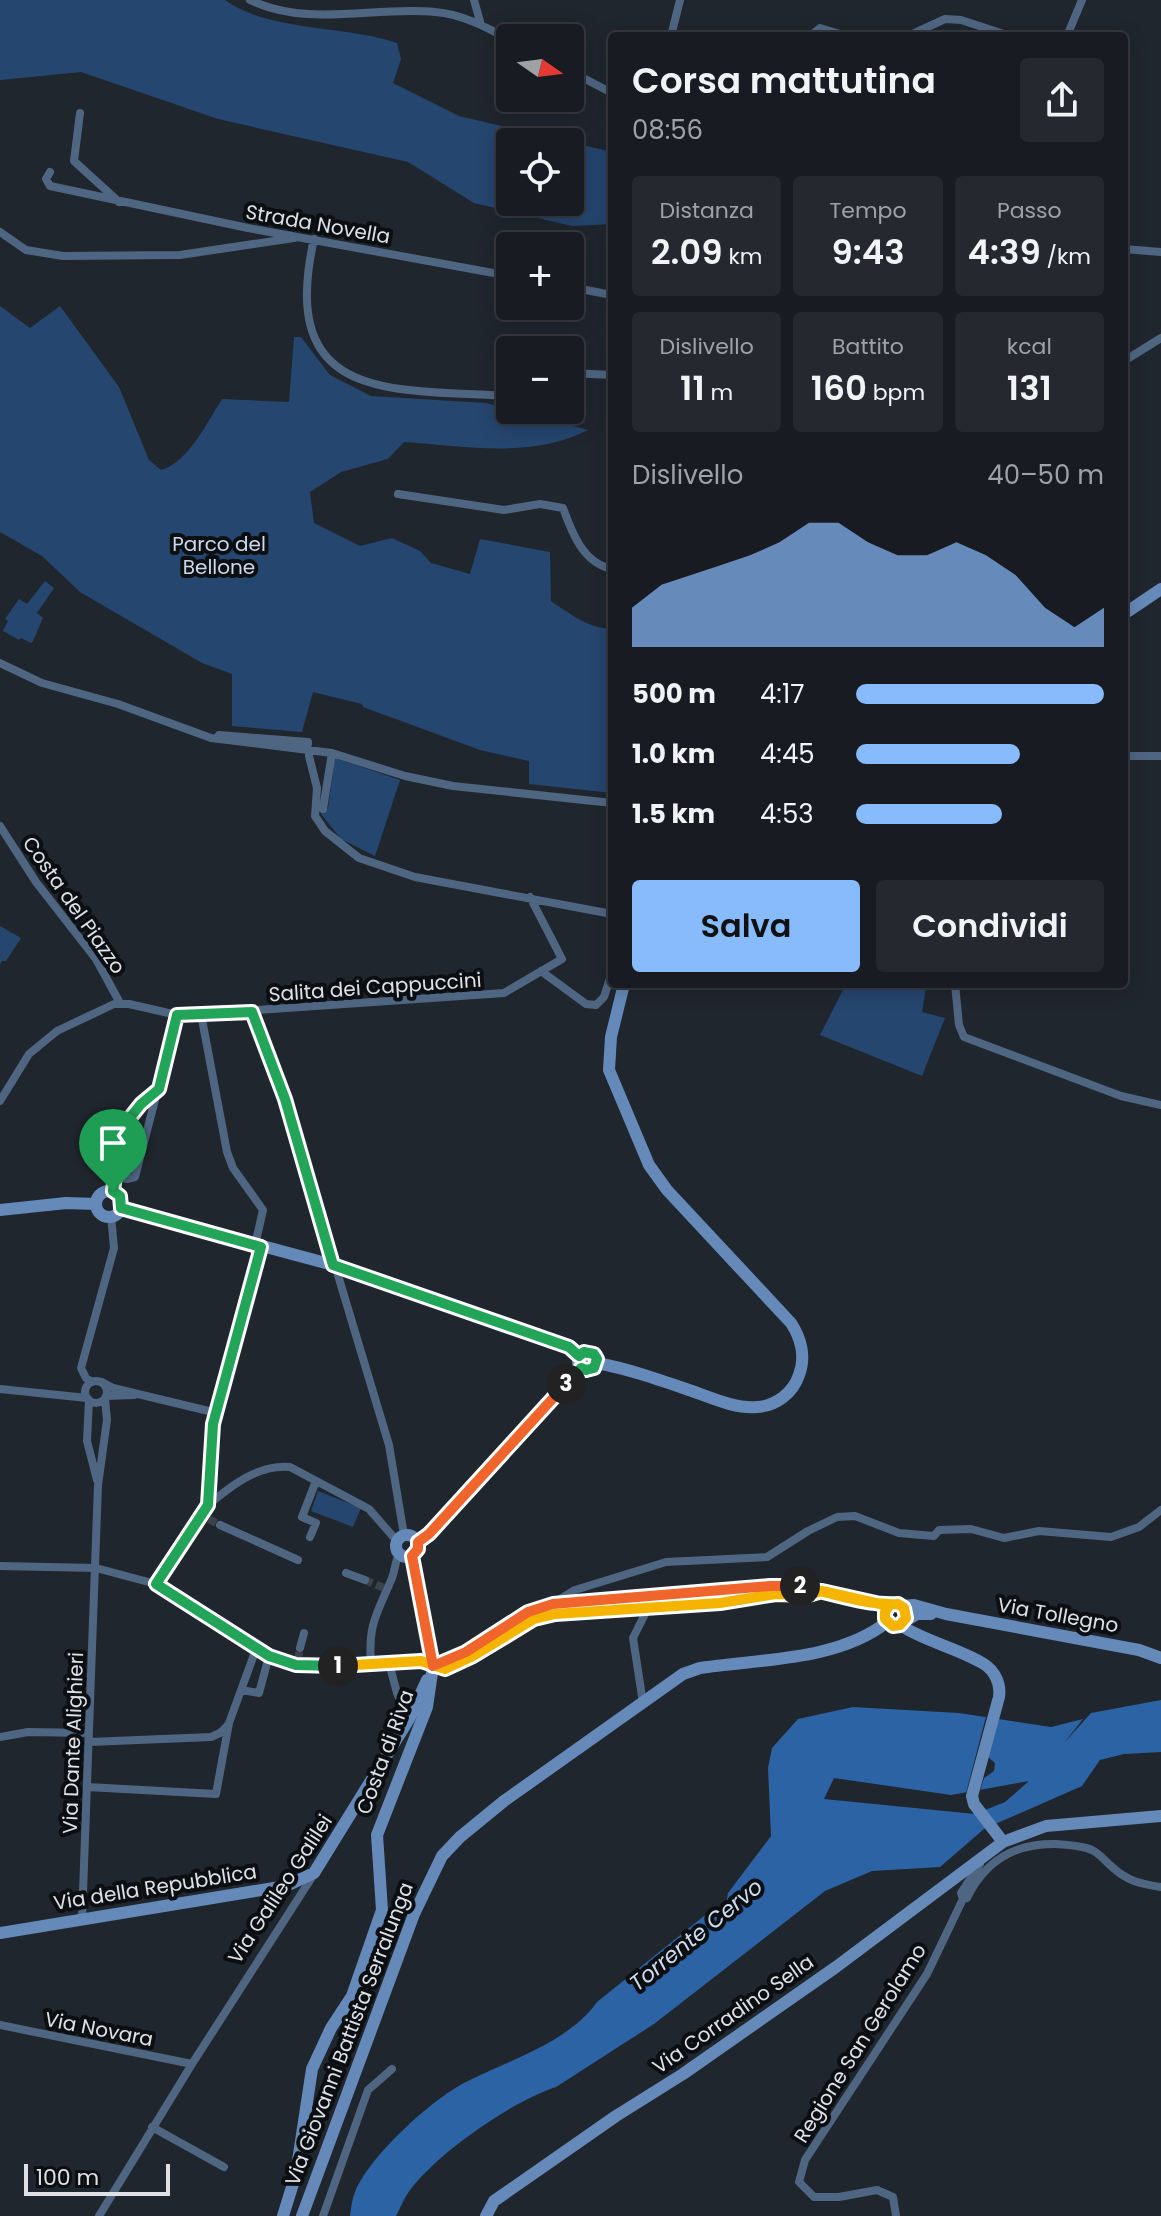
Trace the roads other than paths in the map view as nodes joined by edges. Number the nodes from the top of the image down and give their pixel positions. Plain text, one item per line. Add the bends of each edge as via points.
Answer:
1 (250, 0) edge
2 (474, 0) edge
3 (680, 0) edge
4 (1082, 0) edge
5 (481, 25) junction
6 (672, 32) edge
7 (815, 32) edge
8 (834, 32) edge
9 (917, 32) edge
10 (998, 32) edge
11 (1069, 32) edge
12 (496, 33) edge
13 (584, 78) edge
14 (608, 91) edge
15 (80, 113) dead end
16 (50, 172) dead end
17 (120, 202) junction
18 (0, 232) edge
19 (303, 237) junction
20 (314, 239) junction
21 (1128, 249) edge
22 (1161, 252) edge
23 (496, 273) edge
24 (584, 290) edge
25 (608, 294) edge
26 (1161, 338) edge
27 (1128, 359) edge
28 (584, 374) edge
29 (608, 375) edge
30 (496, 395) edge
31 (398, 494) dead end
32 (608, 568) edge
33 (1161, 589) edge
34 (1128, 611) edge
35 (0, 663) edge
36 (211, 738) junction
37 (308, 744) dead end
38 (327, 752) junction
39 (309, 756) dead end
40 (1128, 756) edge
41 (1161, 756) edge
42 (608, 803) edge
43 (323, 809) dead end
44 (0, 826) edge
45 (530, 897) junction
46 (608, 913) edge
47 (541, 971) junction
48 (608, 984) edge
49 (623, 988) edge
50 (955, 988) edge
51 (120, 1003) junction
52 (252, 1012) junction
53 (201, 1014) junction
54 (177, 1015) junction
55 (159, 1089) junction
56 (0, 1101) edge
57 (1161, 1105) edge
58 (117, 1177) junction
59 (113, 1191) junction
60 (96, 1204) junction
61 (121, 1208) junction
62 (0, 1210) edge
63 (111, 1216) junction
64 (258, 1246) junction
65 (333, 1265) junction
66 (580, 1362) junction
67 (97, 1382) junction
68 (0, 1389) edge
69 (143, 1395) junction
70 (122, 1396) junction
71 (106, 1398) junction
72 (88, 1399) junction
73 (217, 1413) junction
74 (107, 1420) junction
75 (316, 1481) junction
76 (98, 1485) junction
77 (208, 1505) junction
78 (1161, 1510) edge
79 (220, 1525) tunnel mouth
80 (310, 1537) dead end
81 (418, 1542) junction
82 (400, 1544) junction
83 (412, 1556) junction
84 (298, 1560) dead end
85 (0, 1566) edge
86 (96, 1568) junction
87 (346, 1573) dead end
88 (365, 1580) tunnel mouth
89 (156, 1584) junction
90 (822, 1591) junction
91 (553, 1604) junction
92 (649, 1606) junction
93 (895, 1606) junction
94 (946, 1614) junction
95 (887, 1622) junction
96 (903, 1623) junction
97 (304, 1633) dead end
98 (300, 1648) tunnel mouth
99 (256, 1649) junction
100 (269, 1656) junction
101 (1161, 1658) edge
102 (389, 1663) junction
103 (371, 1664) junction
104 (433, 1666) junction
105 (241, 1690) junction
106 (643, 1703) junction
107 (409, 1719) junction
108 (229, 1723) junction
109 (0, 1737) edge
110 (89, 1738) junction
111 (87, 1787) junction
112 (1161, 1816) edge
113 (1000, 1838) junction
114 (990, 1851) junction
115 (314, 1873) junction
116 (1161, 1887) edge
117 (966, 1896) junction
118 (82, 1919) junction
119 (0, 1933) edge
120 (0, 2025) edge
121 (192, 2064) junction
122 (392, 2069) dead end
123 (152, 2127) junction
124 (224, 2167) dead end
125 (99, 2216) edge
126 (283, 2216) edge
127 (302, 2216) edge
128 (323, 2216) edge
129 (486, 2216) edge
130 (896, 2216) edge

1 - 5 street via 268,8 326,16 434,12
2 - 5 street
3 - 6 street
4 - 11 street
5 - 12 street
7 - 8 street
9 - 10 street via 945,19
13 - 14 street
15 - 17 street via 74,161
16 - 17 street, Strada Novella via 50,186
17 - 19 street, Strada Novella
18 - 19 street via 26,250 63,256 180,255
19 - 20 street, Strada Novella
20 - 23 street, Strada Novella
20 - 30 street via 306,301 314,337 326,359 356,379 392,388
21 - 22 street
24 - 25 street
26 - 27 street
28 - 29 street
31 - 32 street via 504,510 540,504 563,508 587,555
33 - 34 street
35 - 36 street via 42,683
36 - 37 street
36 - 38 street
38 - 42 street via 453,786
38 - 43 street
39 - 45 street via 317,788 315,816 359,858 415,877
40 - 41 street
44 - 51 street, Costa del Piazzo via 96,959
45 - 46 street
45 - 47 street, Salita dei Cappuccini via 562,959
47 - 48 street via 586,1004 596,1005
47 - 52 street, Salita dei Cappuccini via 504,993
49 - 66 street via 608,1059 649,1165 791,1323 803,1355 789,1392 754,1407 624,1368 597,1363 589,1370
50 - 57 street via 964,1037 1121,1096
51 - 54 street, Salita dei Cappuccini
51 - 56 street via 57,1031 29,1054
52 - 53 street, Salita dei Cappuccini
52 - 65 street via 285,1099
53 - 54 street, Salita dei Cappuccini
53 - 64 street via 227,1152 263,1210
54 - 55 street
55 - 58 street via 129,1119
55 - 58 street via 135,1177
58 - 59 street
59 - 60 street via 101,1194
59 - 61 street via 120,1196
60 - 62 street
60 - 63 street via 102,1214
61 - 63 street
61 - 64 street
63 - 67 street via 114,1248 81,1368 86,1378
64 - 65 street
64 - 73 street
65 - 66 street via 569,1347
65 - 82 street via 389,1445
66 - 81 street
67 - 69 street
67 - 71 street via 107,1390
67 - 72 street via 86,1389
68 - 72 street
69 - 70 street
69 - 73 street
70 - 71 street
70 - 74 street
71 - 72 street via 99,1403
71 - 74 street
72 - 76 street via 87,1441
73 - 77 street
74 - 76 street
75 - 77 street via 290,1467 276,1467 244,1478
75 - 80 street via 302,1517 316,1523
75 - 82 street via 369,1509
76 - 86 street, Via Dante Alighieri
77 - 89 street via 206,1517
78 - 91 street via 1139,1527 1111,1537 1039,1531 1004,1538 957,1527 934,1536 915,1535 855,1516 837,1517 767,1557 666,1562 575,1590
79 - 84 street
81 - 82 street via 413,1537
81 - 83 street
82 - 83 street via 405,1557
82 - 103 street via 394,1575 374,1617
83 - 104 street, Costa di Riva
85 - 86 street
86 - 89 street
86 - 110 street, Via Dante Alighieri
87 - 88 street
89 - 99 street
90 - 91 street, Via Tollegno via 770,1586
90 - 92 street
90 - 93 street, Via Tollegno
91 - 104 street, Via Tollegno via 528,1612 466,1652
92 - 104 street via 534,1619 473,1656 445,1669
92 - 106 street via 633,1638
93 - 94 street, Via Tollegno
93 - 95 street via 884,1616
93 - 96 street via 906,1611
94 - 96 street, Via Tollegno via 917,1614
94 - 101 street, Via Tollegno
95 - 96 street
95 - 106 street, Via Giovanni Battista Serralunga via 833,1649 700,1668
96 - 113 street via 916,1635 986,1665 998,1681 999,1697 973,1787 974,1804
97 - 98 street
99 - 100 street
99 - 105 street
100 - 103 street via 327,1667
100 - 105 street via 259,1693
102 - 103 street
102 - 104 street via 421,1661
102 - 107 street
104 - 107 street, Via Galileo Galilei
104 - 126 street, Costa di Riva via 427,1707 377,1835 382,1910 352,1996 312,2069 296,2174
105 - 108 street
106 - 127 street, Via Giovanni Battista Serralunga via 504,1801 442,1856 414,1914
107 - 115 street, Via Galileo Galilei
108 - 110 street via 211,1737 119,1742
108 - 111 street via 216,1794
109 - 110 street via 28,1732
110 - 111 street, Via Dante Alighieri
111 - 118 street, Via Dante Alighieri
112 - 113 street, Via Corradino Sella via 1046,1826
113 - 114 street, Via Corradino Sella
114 - 117 street via 964,1885 961,1893
114 - 129 street, Via Corradino Sella via 836,1967 505,2193
115 - 118 street, Via della Repubblica via 286,1886
115 - 121 street, Via Galileo Galilei
116 - 117 street via 1130,1882 1090,1849 1035,1844 1003,1857
117 - 130 street, Regione San Gerolamo via 927,1974 805,2160 799,2182 814,2197 877,2190 893,2197
118 - 119 street, Via della Repubblica
120 - 121 street, Via Novara
121 - 123 street, Via Galileo Galilei
122 - 128 street via 368,2090
123 - 124 street
123 - 125 street, Via Galileo Galilei

